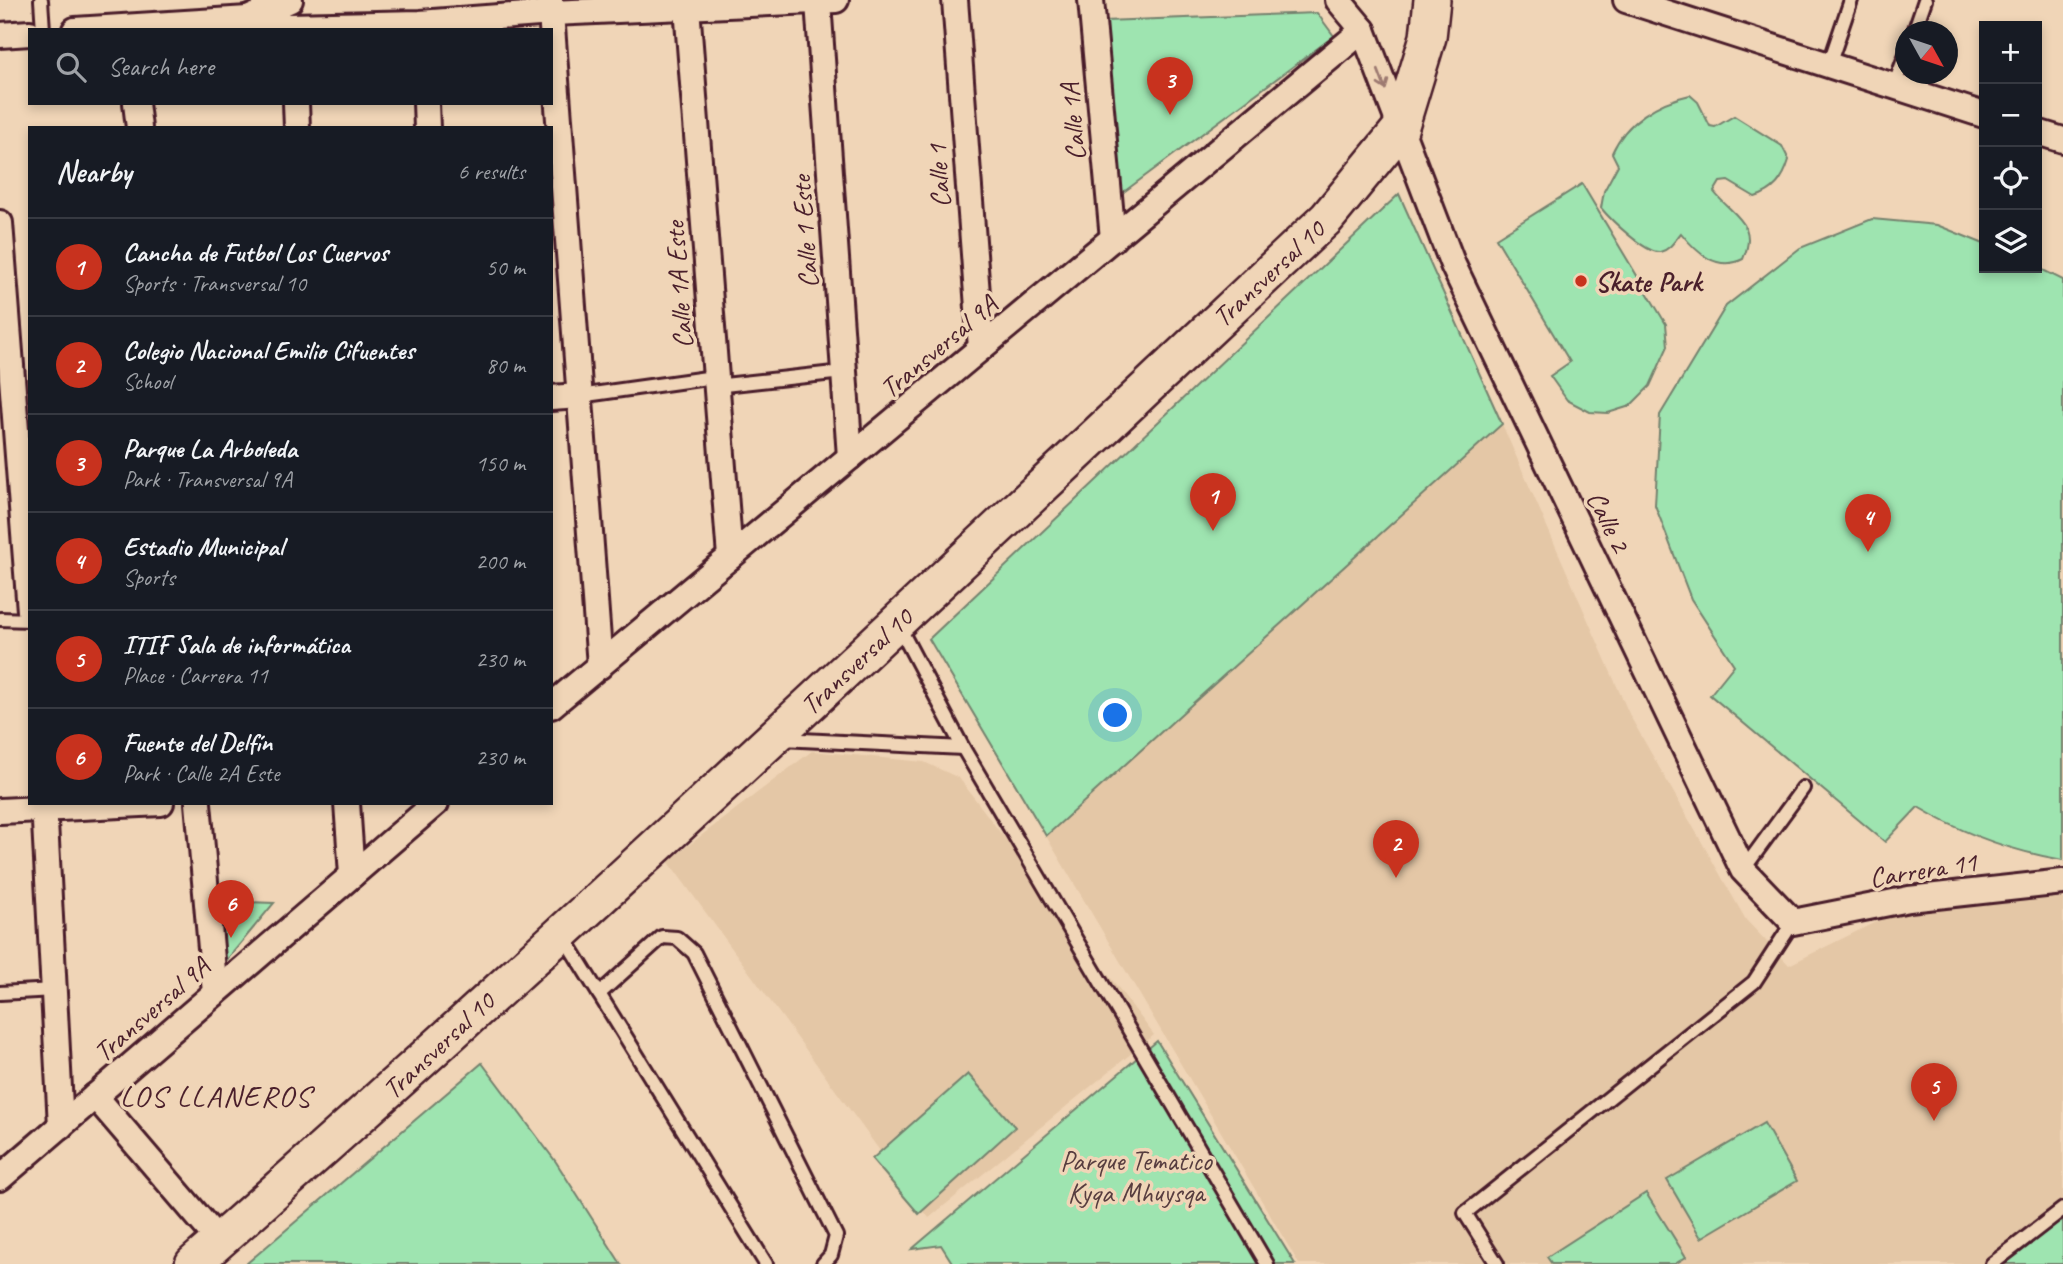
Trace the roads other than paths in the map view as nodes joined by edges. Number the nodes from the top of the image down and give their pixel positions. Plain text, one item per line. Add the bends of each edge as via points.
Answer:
1 (41, 0) edge
2 (287, 0) edge
3 (955, 0) edge
4 (1091, 0) edge
5 (1338, 0) edge
6 (1432, 0) edge
7 (1626, 0) edge
8 (1851, 0) edge
9 (1925, 0) edge
10 (827, 1) edge
11 (551, 7) edge
12 (687, 7) junction
13 (248, 19) junction
14 (1918, 21) edge
15 (420, 27) edge
16 (43, 28) edge
17 (130, 28) edge
18 (290, 28) edge
19 (553, 28) edge
20 (1363, 30) junction
21 (28, 33) edge
22 (0, 35) edge
23 (553, 35) edge
24 (1829, 65) junction
25 (1894, 86) joint
26 (136, 105) edge
27 (296, 105) edge
28 (426, 105) edge
29 (1979, 113) edge
30 (139, 126) edge
31 (297, 126) edge
32 (427, 126) edge
33 (1400, 129) junction
34 (2042, 134) edge
35 (2063, 140) edge
36 (0, 223) edge
37 (1113, 239) junction
38 (981, 348) junction
39 (843, 372) junction
40 (715, 381) junction
41 (579, 396) junction
42 (553, 398) edge
43 (15, 431) edge
44 (850, 457) junction
45 (730, 557) junction
46 (28, 587) edge
47 (0, 619) edge
48 (28, 620) edge
49 (897, 623) junction
50 (600, 666) junction
51 (553, 704) edge
52 (774, 738) junction
53 (963, 748) junction
54 (1803, 788) dead end
55 (84, 805) edge
56 (198, 805) edge
57 (347, 805) edge
58 (434, 805) edge
59 (45, 806) edge
60 (0, 811) edge
61 (1743, 870) junction
62 (352, 875) junction
63 (2063, 882) edge
64 (1793, 922) junction
65 (561, 933) junction
66 (54, 990) junction
67 (0, 993) edge
68 (215, 993) junction
69 (599, 994) junction
70 (95, 1096) junction
71 (61, 1126) junction
72 (0, 1178) edge
73 (2063, 1209) edge
74 (219, 1241) junction
75 (193, 1264) edge
76 (766, 1264) edge
77 (823, 1264) edge
78 (1267, 1264) edge
79 (1497, 1264) edge
80 (1992, 1264) edge

1 - 16 lane
2 - 13 street
2 - 18 street
3 - 38 street, Calle 1
4 - 37 street, Calle 1A
5 - 20 street, Calle 2
6 - 33 main road, Transversal 10 via 1428,37
7 - 24 street
8 - 24 lane
9 - 14 lane
10 - 12 street
10 - 39 street, Calle 1 Este
11 - 12 street
11 - 15 street
11 - 19 street
12 - 40 street, Calle 1A Este
13 - 17 street
13 - 18 street
15 - 18 street
20 -> 33 street, Calle 2
20 - 37 street, Transversal 9A
21 - 22 street
23 - 41 street
24 - 25 street
25 - 29 street
26 - 30 street
27 - 31 street
28 - 32 street
33 - 49 main road, Transversal 10 via 1326,218
33 - 61 street, Calle 2 via 1453,265
34 - 35 street
36 - 43 street
37 - 38 street, Transversal 9A
38 - 44 street, Transversal 9A
39 - 40 lane
39 - 44 street, Calle 1 Este
40 - 41 lane
40 - 45 street, Calle 1A Este
41 - 42 street
41 - 50 street
43 - 46 street
44 - 45 street, Transversal 9A
45 - 50 street, Transversal 9A
47 - 48 lane
49 - 52 main road, Transversal 10
49 - 53 lane
50 - 51 street, Transversal 9A
52 - 53 lane
52 - 65 main road, Transversal 10
53 - 78 lane
54 - 61 lane
55 - 59 street
56 - 68 street
57 - 62 street
58 - 62 street, Transversal 9A
59 - 60 street
59 - 66 street
61 - 64 street, Calle 2
62 - 68 street, Transversal 9A
63 - 64 street, Carrera 11 via 1909,899
64 - 79 lane via 1754,982 1465,1213
65 - 69 lane
65 - 74 main road, Transversal 10
66 - 67 lane
66 - 71 street
68 - 70 street, Transversal 9A
69 - 76 lane
69 - 77 lane via 662,937 677,938 694,953 836,1236
70 - 71 street, Transversal 9A
70 - 74 street
71 - 72 street, Transversal 9A
73 - 80 lane
74 - 75 main road, Transversal 10

